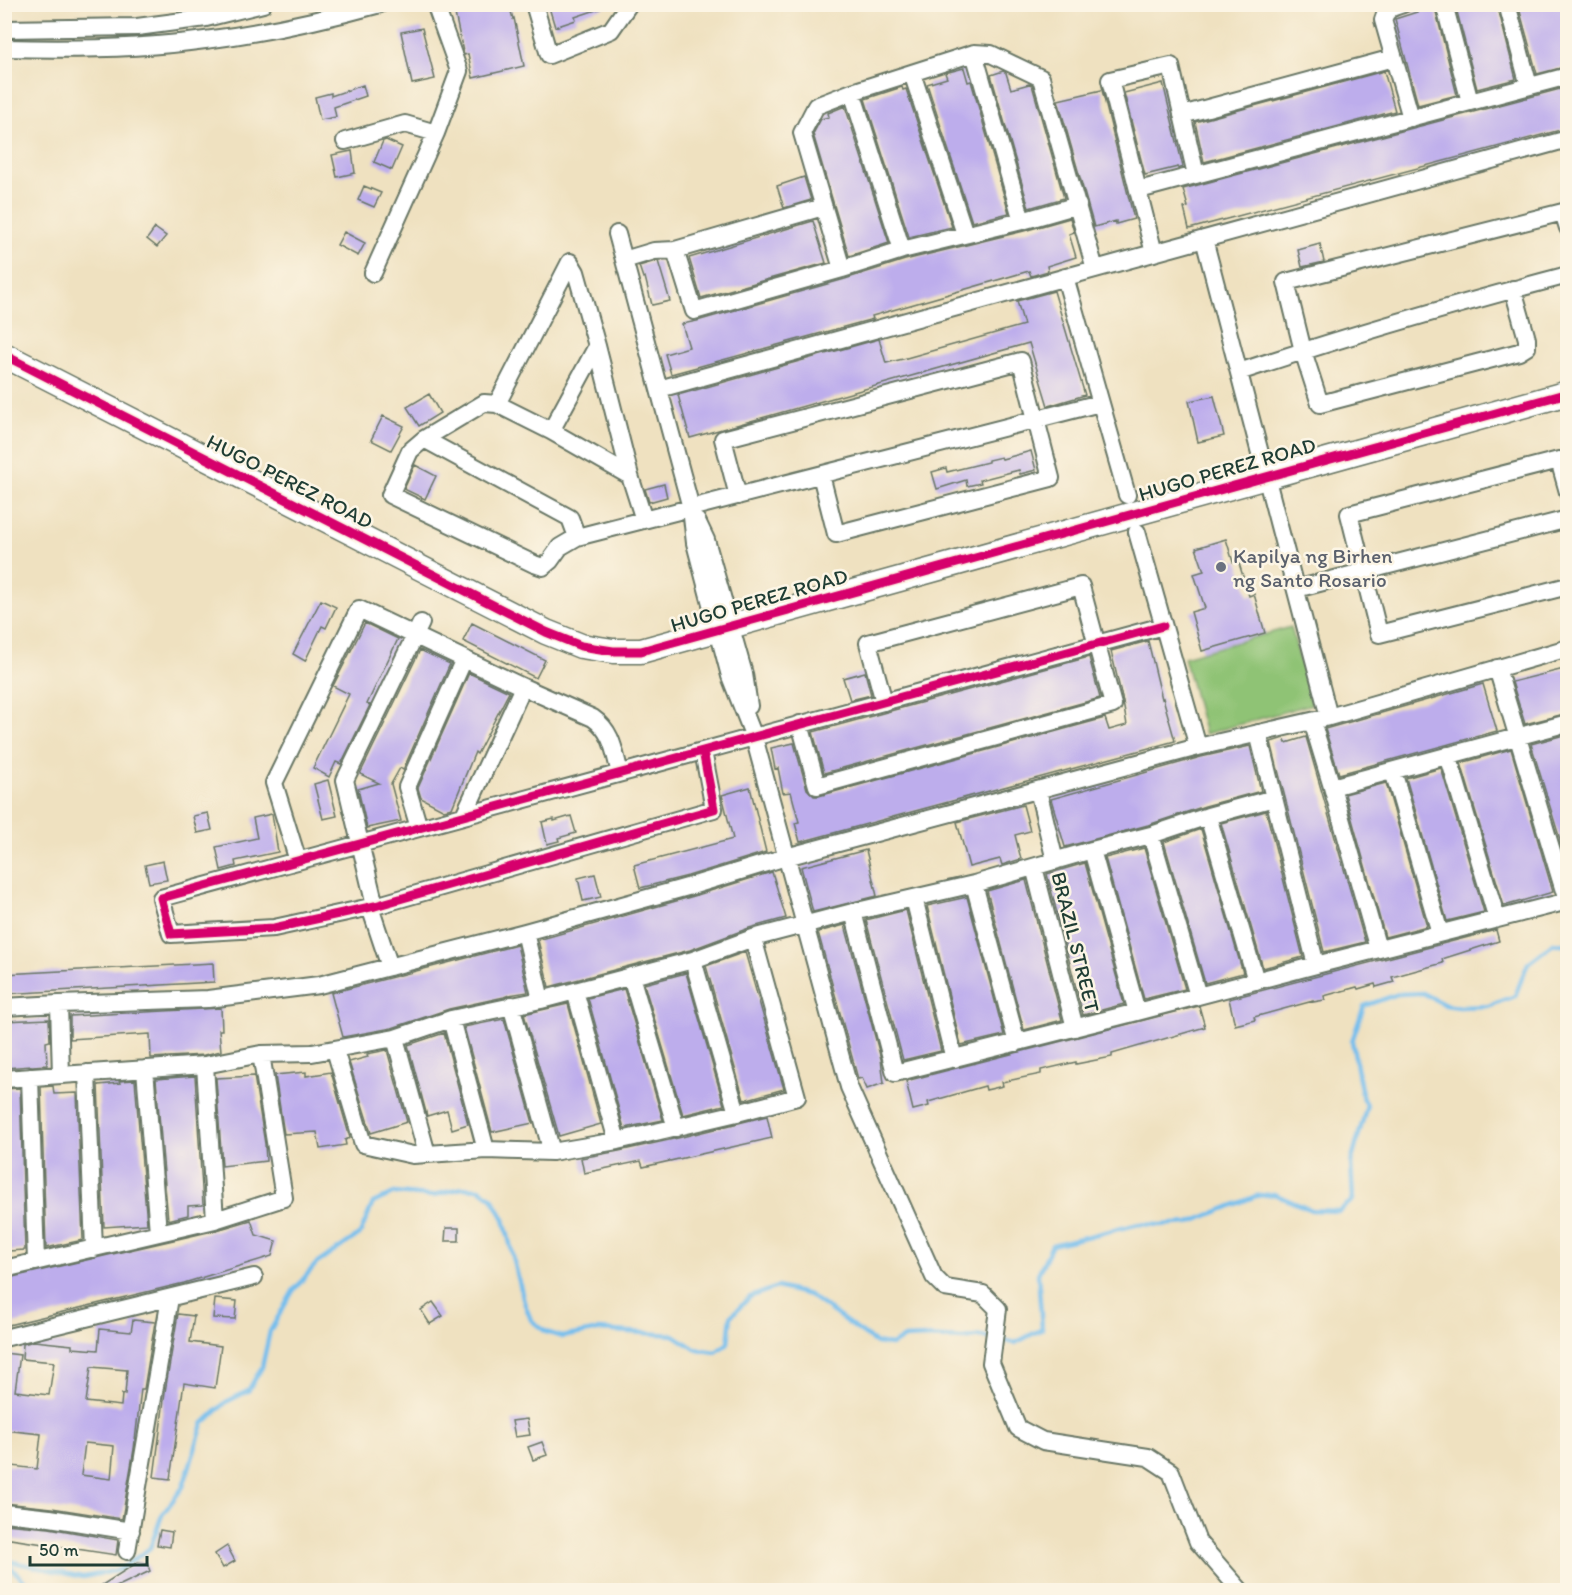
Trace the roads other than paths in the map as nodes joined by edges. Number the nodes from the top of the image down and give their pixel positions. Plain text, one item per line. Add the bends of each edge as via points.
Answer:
1 (263, 4) edge
2 (380, 4) edge
3 (435, 4) edge
4 (534, 4) edge
5 (629, 4) edge
6 (1403, 4) edge
7 (1444, 4) edge
8 (1507, 4) edge
9 (4, 29) edge
10 (4, 48) edge
11 (974, 53) junction
12 (1393, 58) junction
13 (912, 73) junction
14 (1568, 76) edge
15 (1529, 86) junction
16 (852, 92) junction
17 (1470, 102) junction
18 (1182, 115) junction
19 (1410, 118) junction
20 (436, 133) junction
21 (1568, 139) edge
22 (345, 141) dead end
23 (1196, 175) junction
24 (1138, 190) junction
25 (1078, 205) junction
26 (823, 207) junction
27 (1022, 221) junction
28 (1568, 228) edge
29 (617, 234) dead end
30 (965, 234) junction
31 (1204, 239) junction
32 (675, 250) junction
33 (902, 250) junction
34 (1154, 253) junction
35 (624, 260) junction
36 (842, 269) junction
37 (1095, 269) junction
38 (373, 273) dead end
39 (1568, 275) edge
40 (1065, 277) junction
41 (1513, 289) junction
42 (597, 346) junction
43 (1303, 351) junction
44 (4, 356) edge
45 (1239, 372) junction
46 (659, 388) junction
47 (1568, 393) edge
48 (1100, 403) junction
49 (497, 404) junction
50 (1036, 420) junction
51 (551, 431) junction
52 (424, 439) junction
53 (821, 475) junction
54 (630, 476) junction
55 (1266, 477) junction
56 (1568, 492) edge
57 (1126, 495) dead end
58 (738, 496) junction
59 (691, 508) junction
60 (1568, 519) edge
61 (644, 520) junction
62 (1137, 532) dead end
63 (577, 537) junction
64 (1364, 572) junction
65 (1568, 586) edge
66 (1296, 589) junction
67 (1163, 626) junction
68 (724, 628) junction
69 (418, 629) junction
70 (1096, 644) junction
71 (1568, 648) edge
72 (464, 658) junction
73 (1497, 668) junction
74 (523, 687) junction
75 (884, 702) junction
76 (1329, 717) junction
77 (1312, 721) junction
78 (1568, 723) edge
79 (800, 724) junction
80 (1258, 733) junction
81 (1517, 736) junction
82 (754, 737) junction
83 (1198, 747) junction
84 (703, 751) junction
85 (1448, 755) junction
86 (1393, 771) junction
87 (620, 773) junction
88 (1332, 787) junction
89 (1038, 790) junction
90 (1274, 798) junction
91 (464, 815) junction
92 (1208, 816) junction
93 (419, 828) junction
94 (1151, 835) junction
95 (360, 844) junction
96 (1092, 850) junction
97 (786, 857) junction
98 (298, 861) junction
99 (1055, 861) junction
100 (1034, 867) junction
101 (974, 884) junction
102 (914, 898) junction
103 (1567, 901) edge
104 (373, 906) junction
105 (853, 912) junction
106 (1497, 919) junction
107 (805, 926) junction
108 (525, 932) junction
109 (1440, 933) junction
110 (753, 938) junction
111 (1378, 949) junction
112 (693, 960) junction
113 (1316, 965) junction
114 (390, 967) junction
115 (631, 976) junction
116 (1256, 981) junction
117 (575, 991) junction
118 (1198, 996) junction
119 (540, 1000) junction
120 (59, 1004) junction
121 (512, 1005) junction
122 (4, 1007) edge
123 (1137, 1012) junction
124 (451, 1019) junction
125 (1075, 1028) junction
126 (395, 1038) junction
127 (1017, 1043) junction
128 (335, 1050) junction
129 (261, 1054) junction
130 (954, 1059) junction
131 (205, 1065) junction
132 (145, 1069) junction
133 (87, 1073) junction
134 (61, 1075) junction
135 (30, 1077) junction
136 (4, 1079) edge
137 (737, 1113) junction
138 (676, 1128) junction
139 (617, 1141) junction
140 (486, 1150) junction
141 (552, 1152) junction
142 (427, 1154) junction
143 (215, 1220) junction
144 (158, 1232) junction
145 (94, 1249) junction
146 (36, 1262) junction
147 (4, 1269) edge
148 (254, 1276) dead end
149 (170, 1298) junction
150 (4, 1338) edge
151 (4, 1513) edge
152 (131, 1531) junction
153 (127, 1551) dead end
154 (1240, 1590) edge

1 - 9 street via 206,18 137,27
2 - 10 street via 205,40 51,50
3 - 20 street via 459,71
4 - 5 street via 549,55 611,30
6 - 12 street via 1391,8 1383,20
7 - 17 street
8 - 15 street
11 - 13 street
11 - 25 street via 991,54 1041,78
11 - 27 street
12 - 18 street
12 - 19 street
13 - 16 street
13 - 30 street
14 - 15 street
15 - 17 street
16 - 26 street via 816,106 802,133
16 - 33 street
17 - 19 street
18 - 23 street
18 - 24 street via 1171,66 1110,80
19 - 23 street
20 - 22 street via 405,124
20 - 38 street
21 - 31 street
23 - 24 street
24 - 34 street
25 - 27 street
25 - 37 street
26 - 32 street
26 - 36 street
27 - 30 street
28 - 43 street via 1563,212 1286,282
29 - 35 street
30 - 33 street
31 - 34 street
31 - 45 street
32 - 35 street via 654,251
32 - 36 street via 693,311
33 - 36 street
34 - 37 street
35 - 46 street
37 - 40 street
39 - 41 street
40 - 46 street
40 - 48 street
41 - 43 street
41 - 43 street via 1527,339 1527,347 1518,352 1320,404
42 - 49 street via 570,262
42 - 51 street
42 - 54 street
43 - 45 street
44 - 68 street, HUGO PEREZ ROAD via 546,632 581,646 641,651
45 - 55 street
46 - 59 street
47 - 55 street, HUGO PEREZ ROAD
48 - 50 street
48 - 57 street
49 - 51 street
49 - 52 street via 484,403
50 - 53 street
50 - 53 street via 1051,478 836,534
50 - 58 street via 1021,361 723,439
51 - 54 street
52 - 63 street via 570,518
52 - 63 street via 410,451 390,495 543,567 560,547
53 - 58 street
54 - 61 street
55 - 66 street
55 - 68 street, HUGO PEREZ ROAD
56 - 64 street via 1559,460 1349,514
58 - 59 street
59 - 61 street
59 - 68 street via 706,540
60 - 64 street
61 - 63 street
62 - 67 street
64 - 65 street via 1379,634
64 - 66 street
66 - 76 street
67 - 70 street
67 - 83 street
68 - 82 street via 744,674
69 - 72 street
69 - 95 street via 345,780
69 - 98 street via 359,609 274,783
70 - 75 street
70 - 75 street via 1081,586 868,644
70 - 79 street via 1113,705 817,786
71 - 73 street
72 - 74 street
72 - 93 street via 407,787
73 - 76 street
73 - 81 street
74 - 87 street via 602,724 610,736
74 - 91 street
75 - 79 street
76 - 77 street
77 - 80 street
77 - 88 street
78 - 81 street
79 - 82 street
80 - 83 street
80 - 90 street
81 - 85 street
81 - 103 street
82 - 84 street
82 - 97 street
83 - 89 street
84 - 87 street
84 - 104 street via 714,809
85 - 86 street
85 - 106 street
86 - 88 street
86 - 109 street
87 - 91 street
88 - 111 street
89 - 97 street
89 - 99 street
90 - 92 street
90 - 113 street
91 - 93 street
92 - 94 street
92 - 116 street
93 - 95 street
94 - 96 street
94 - 118 street
95 - 98 street
95 - 104 street
96 - 99 street
96 - 123 street
97 - 107 street
97 - 108 street
98 - 104 street via 160,898 171,934 274,928
99 - 100 street
100 - 101 street
100 - 125 street, BRAZIL STREET
101 - 102 street
101 - 127 street
102 - 105 street
102 - 130 street
103 - 106 street
104 - 114 street
105 - 107 street
105 - 130 street via 895,1073
106 - 109 street
107 - 110 street
107 - 154 street via 849,1087 933,1277 945,1288 983,1294 998,1309 991,1363 1018,1428 1042,1441 1148,1457 1171,1472 1198,1542
108 - 114 street
108 - 119 street
109 - 111 street
110 - 112 street
110 - 137 street via 797,1096
111 - 113 street
112 - 115 street
112 - 137 street
113 - 116 street
114 - 120 street via 319,985 208,999
115 - 117 street
115 - 138 street
116 - 118 street
117 - 119 street
117 - 139 street
118 - 123 street
119 - 121 street
120 - 122 street
120 - 134 street
121 - 124 street
121 - 141 street
123 - 125 street
124 - 126 street
124 - 140 street
125 - 127 street
126 - 128 street
126 - 142 street
127 - 130 street
128 - 129 street
128 - 142 street via 363,1144 413,1155
129 - 131 street
129 - 143 street via 284,1198
131 - 132 street
131 - 143 street
132 - 133 street
132 - 144 street
133 - 134 street
133 - 145 street
134 - 135 street
135 - 136 street
135 - 146 street
137 - 138 street
138 - 139 street
139 - 141 street
140 - 141 street
140 - 142 street
143 - 144 street
144 - 145 street
145 - 146 street
146 - 147 street
148 - 149 street
149 - 150 street
149 - 152 street
151 - 152 street
152 - 153 street

